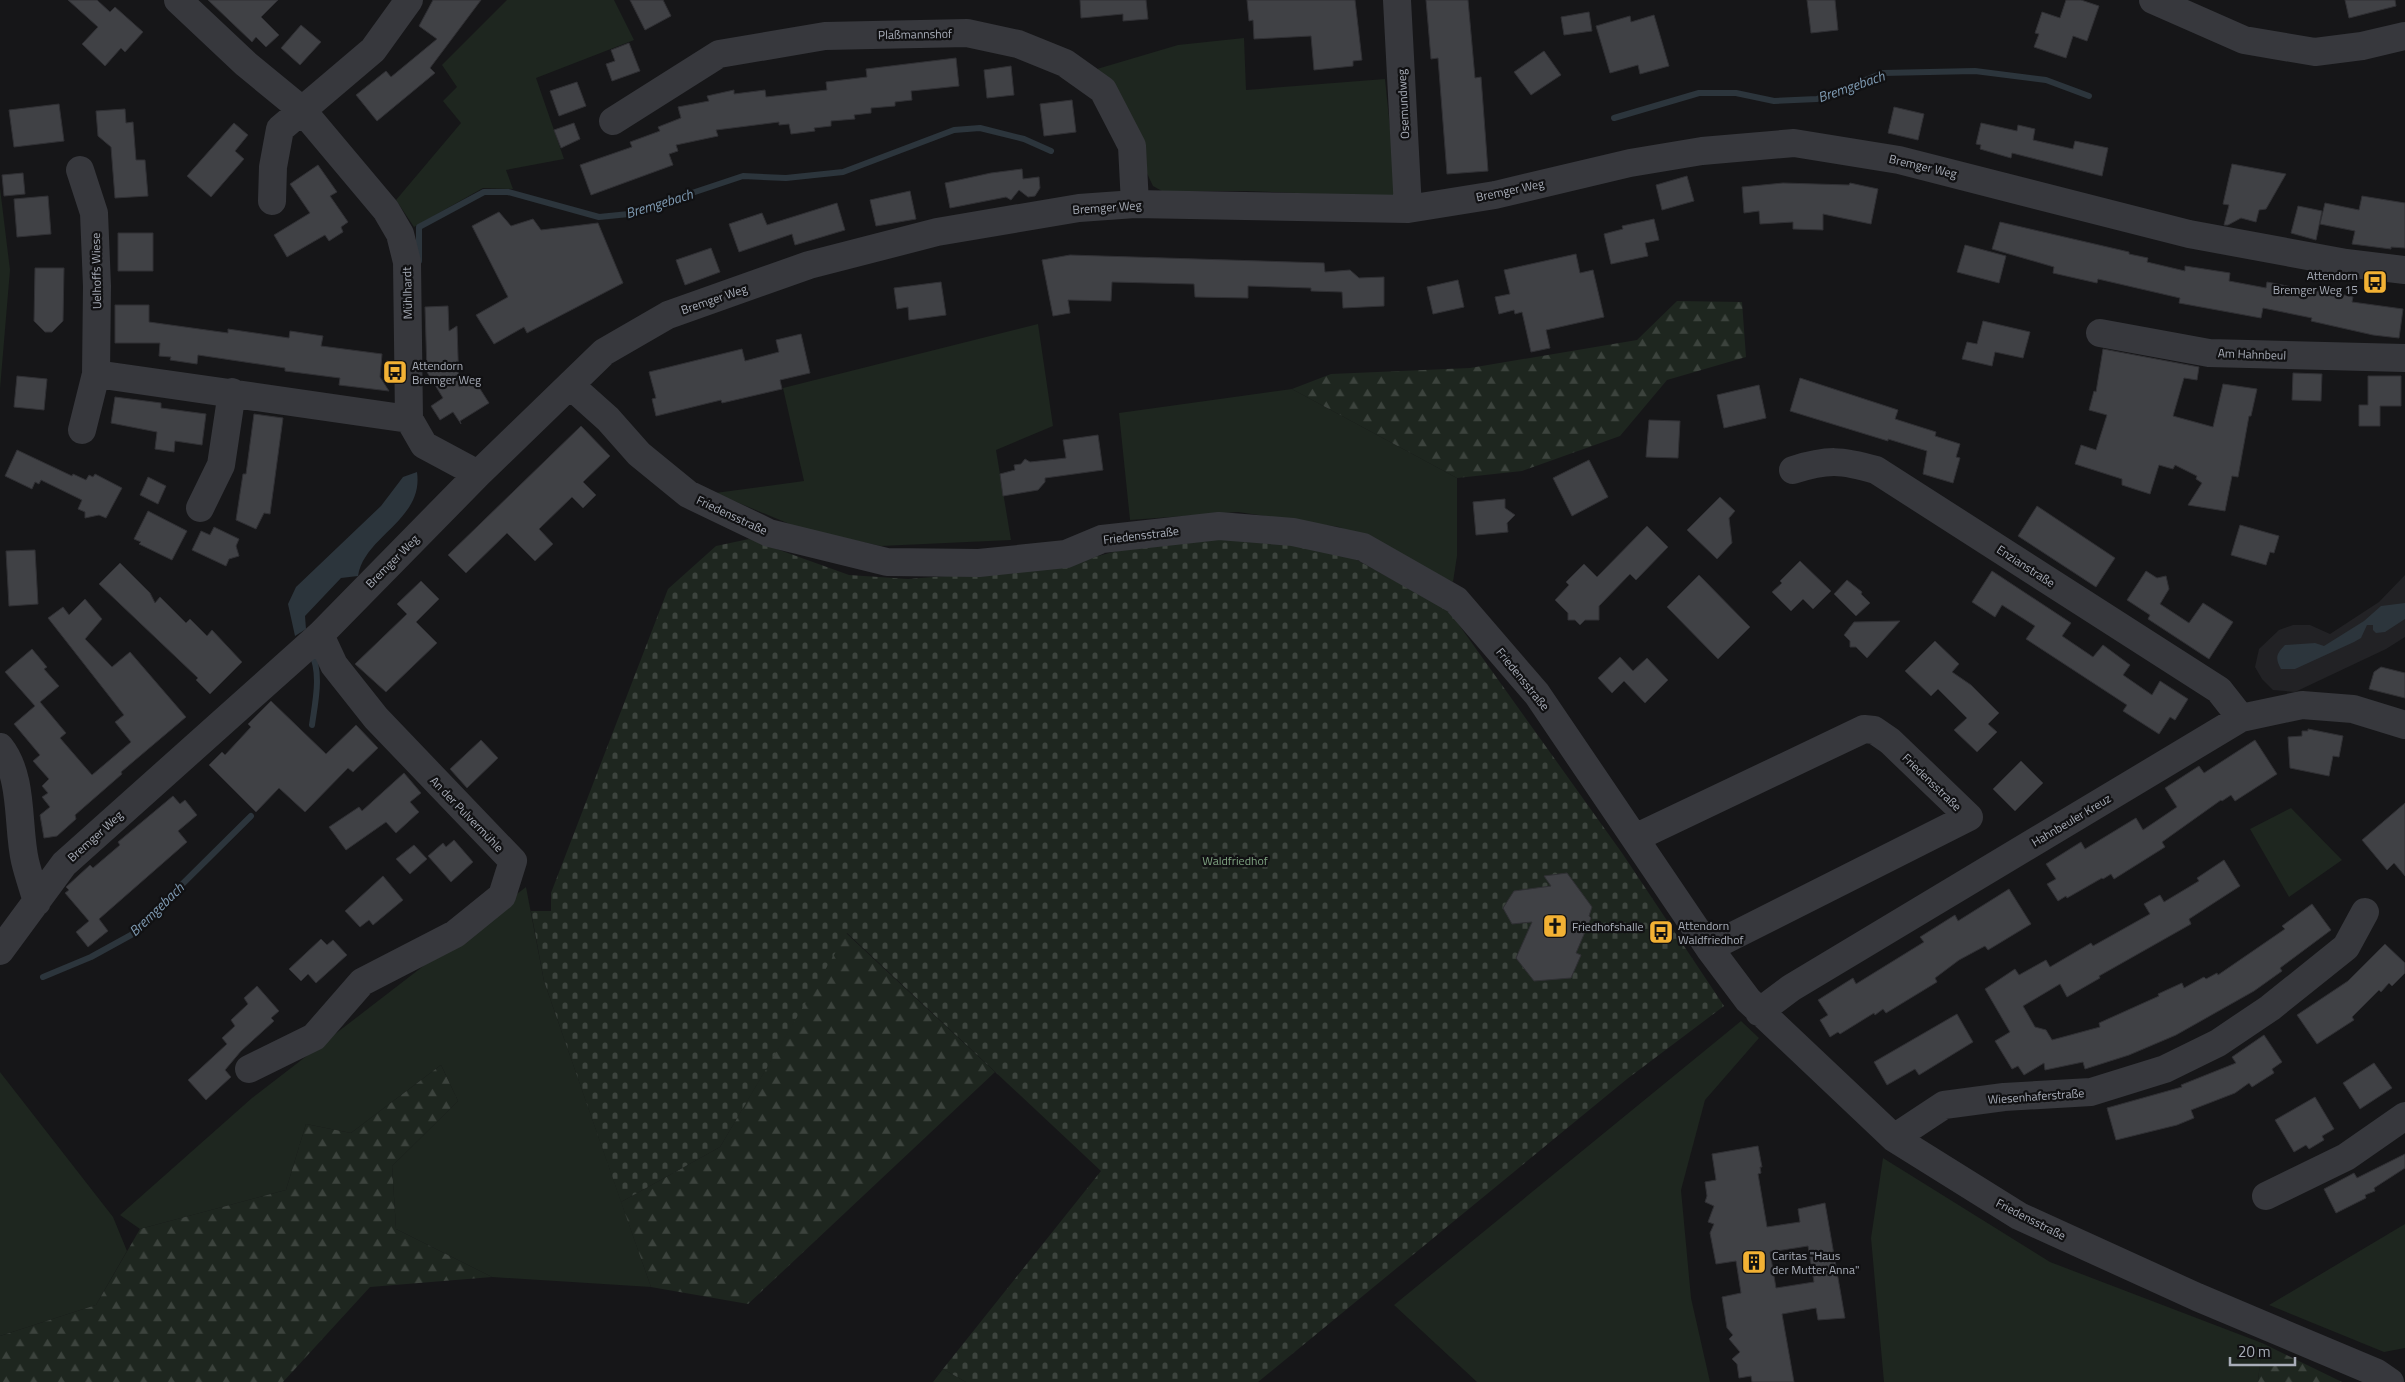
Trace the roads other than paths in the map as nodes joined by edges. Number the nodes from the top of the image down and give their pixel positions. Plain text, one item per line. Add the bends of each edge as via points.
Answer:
1 (178, 0) edge
2 (410, 0) edge
3 (1396, 0) edge
4 (2153, 0) edge
5 (2405, 36) edge
6 (302, 110) junction
7 (613, 121) dead end
8 (80, 170) dead end
9 (272, 201) dead end
10 (1135, 204) junction
11 (1408, 209) junction
12 (2405, 270) edge
13 (2100, 332) dead end
14 (2405, 358) edge
15 (96, 374) junction
16 (570, 386) junction
17 (232, 392) junction
18 (409, 418) junction
19 (82, 430) dead end
20 (1794, 470) dead end
21 (478, 474) junction
22 (200, 508) dead end
23 (310, 642) junction
24 (2241, 718) junction
25 (2405, 725) edge
26 (0, 747) edge
27 (1635, 838) junction
28 (37, 902) junction
29 (2364, 912) dead end
30 (1709, 948) junction
31 (0, 951) edge
32 (1759, 1012) junction
33 (250, 1069) dead end
34 (2405, 1116) edge
35 (1894, 1138) junction
36 (2266, 1196) dead end
37 (2390, 1382) edge

1 - 6 street, Mühlhardt via 246,64
2 - 6 street via 373,50
3 - 11 street, Osemundweg
4 - 5 street via 2244,40 2315,52
6 - 9 street via 280,129 273,167
6 - 18 street, Mühlhardt via 386,210 400,234 407,262
7 - 10 street, Plaßmannshof via 718,54 825,36 968,33 1018,44 1065,63 1103,90 1132,146
8 - 15 street, Uelhoffs Wiese via 94,213
10 - 11 street, Bremger Weg
10 - 16 street, Bremger Weg via 1079,208 937,232 810,265 668,315 604,352
11 - 12 street, Bremger Weg via 1495,194 1630,163 1702,151 1794,143 1899,160 2189,234 2346,263
13 - 14 street, Am Hahnbeul via 2209,353
15 - 17 street
15 - 19 street, Uelhoffs Wiese
16 - 21 street, Bremger Weg
16 - 27 street, Friedensstraße via 608,419 639,454 688,494 769,533 886,562 979,563 1066,554 1102,539 1219,526 1293,532 1363,547 1456,600 1537,694
17 - 18 street
17 - 22 street via 221,465
18 - 21 street, Mühlhardt via 424,445
20 - 24 street, Enzianstraße via 1818,462 1846,461 1876,470 2219,690
21 - 23 street, Bremger Weg
23 - 28 street, Bremger Weg via 64,864
23 - 33 street, An der Pulvermühle via 376,718 513,861 502,896 455,934 362,982 314,1037
24 - 25 street, Hahnbeuler Kreuz via 2302,705 2353,709
24 - 32 street, Hahnbeuler Kreuz via 1790,988
26 - 28 street via 12,774 20,808 24,859
27 - 30 street, Friedensstraße
27 - 30 street, Friedensstraße via 1864,729 1874,730 1890,740 1969,817
28 - 31 street, Bremger Weg
29 - 35 street, Wiesenhaferstraße via 2346,947 2270,1008 2218,1043 2165,1069 2091,1092 2004,1097 1944,1105
30 - 32 street, Friedensstraße
32 - 35 street, Friedensstraße
34 - 36 street via 2346,1156
35 - 37 street, Friedensstraße via 2019,1216 2377,1373

